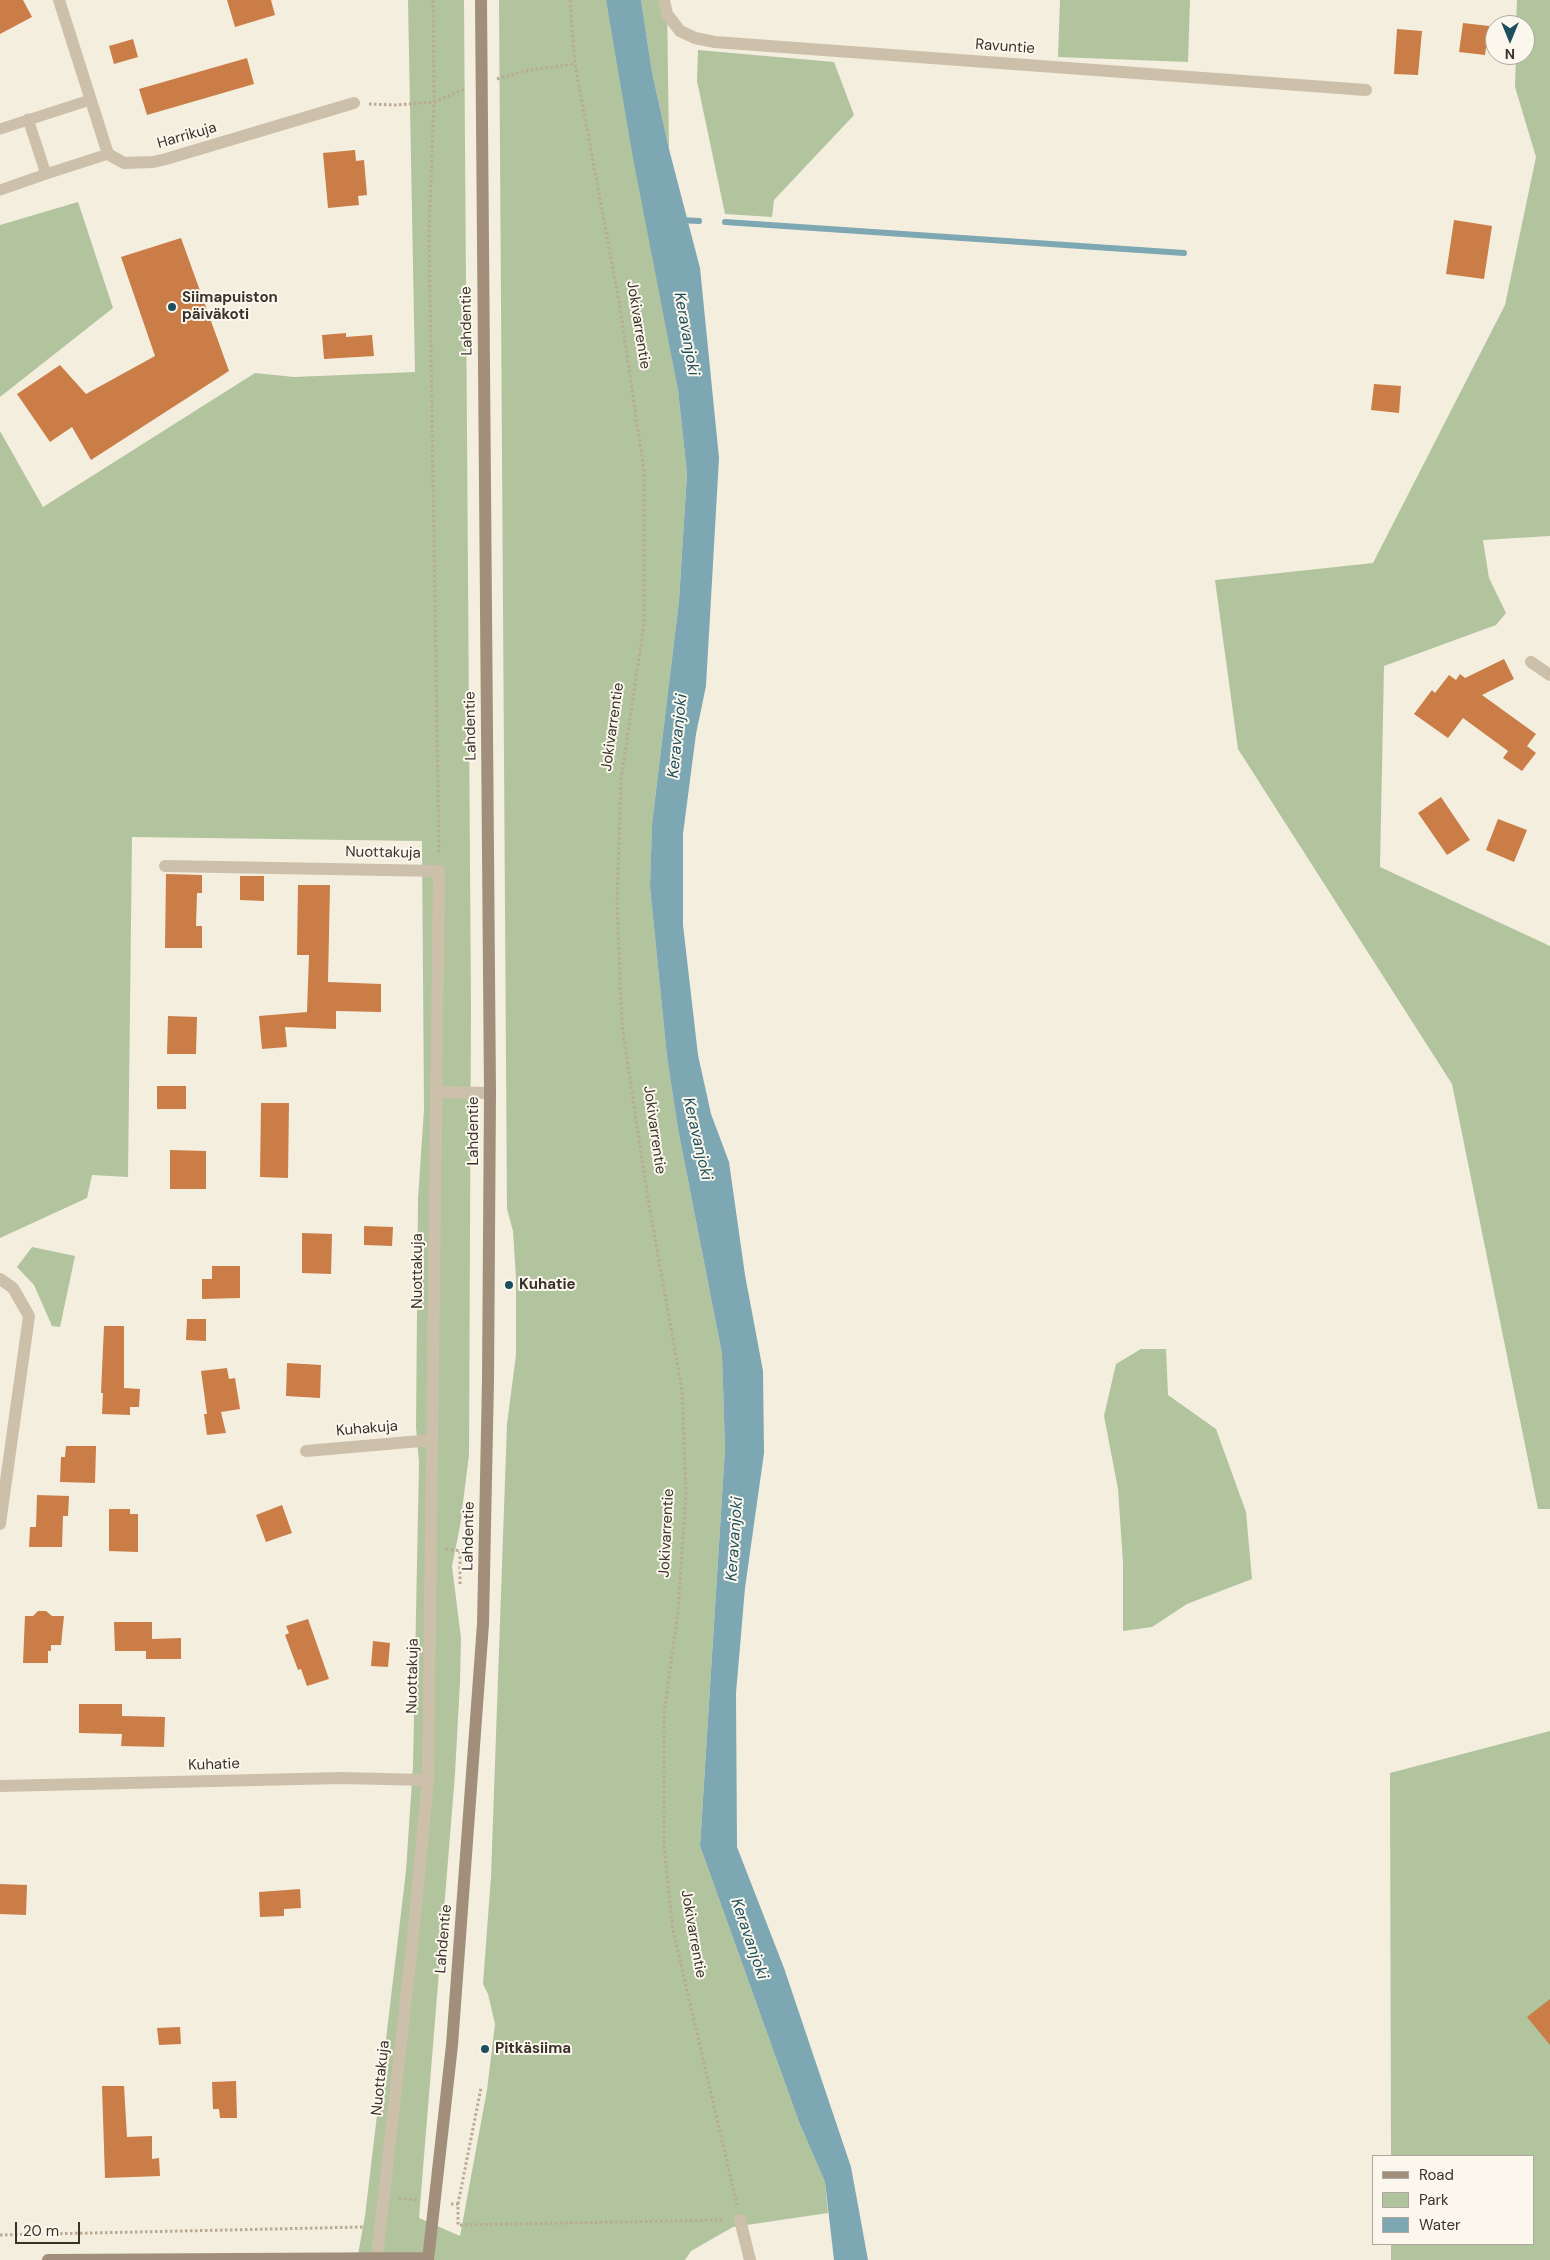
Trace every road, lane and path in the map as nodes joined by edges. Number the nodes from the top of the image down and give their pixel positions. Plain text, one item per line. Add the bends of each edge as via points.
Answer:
1 (59, 0) edge
2 (433, 0) edge
3 (480, 0) edge
4 (570, 0) edge
5 (664, 0) edge
6 (575, 64) junction
7 (481, 83) junction
8 (1366, 90) dead end
9 (90, 100) junction
10 (434, 102) junction
11 (354, 103) joint
12 (28, 119) junction
13 (0, 129) edge
14 (108, 154) junction
15 (46, 174) junction
16 (0, 190) edge
17 (1531, 662) dead end
18 (1550, 675) edge
19 (165, 866) dead end
20 (439, 871) junction
21 (436, 1092) junction
22 (490, 1092) junction
23 (0, 1279) edge
24 (432, 1440) junction
25 (306, 1451) dead end
26 (0, 1524) edge
27 (431, 1546) junction
28 (460, 1551) junction
29 (485, 1553) junction
30 (460, 1584) dead end
31 (428, 1780) junction
32 (0, 1786) edge
33 (482, 2088) dead end
34 (458, 2204) dead end
35 (740, 2220) junction
36 (458, 2225) dead end
37 (381, 2227) junction
38 (0, 2235) edge
39 (377, 2257) junction
40 (428, 2259) edge
41 (48, 2260) edge
42 (750, 2260) edge

1 - 9 street
2 - 10 path
3 - 7 main road, Lahdentie
4 - 6 path, Jokivarrentie
5 - 8 street, Ravuntie via 667,14 680,31 715,42
6 - 7 path via 524,71
6 - 35 path, Jokivarrentie via 620,307 644,471 644,624 621,780 617,904 622,1025 682,1399 686,1492 678,1611 664,1715 664,1847 673,1930
7 - 10 path
7 - 22 main road, Lahdentie
9 - 12 lane
9 - 14 street
10 - 11 path via 395,105
10 - 20 path via 429,232
11 - 14 street, Harrikuja via 153,162 124,164
12 - 13 lane
12 - 15 lane
14 - 15 lane
15 - 16 lane
17 - 18 street
19 - 20 street, Nuottakuja
20 - 21 street, Nuottakuja
21 - 22 street
21 - 24 street, Nuottakuja
22 - 29 main road, Lahdentie
23 - 26 street via 13,1288 29,1316
24 - 25 street, Kuhakuja
24 - 27 street, Nuottakuja
27 - 28 path
27 - 31 street, Nuottakuja
28 - 29 path
28 - 30 path
29 - 40 main road, Lahdentie via 484,1624 452,2045
31 - 32 street, Kuhatie via 342,1778
31 - 37 street, Nuottakuja
33 - 34 path
35 - 36 path
35 - 42 street
37 - 38 path
37 - 39 street, Nuottakuja
39 - 40 main road
39 - 41 main road

